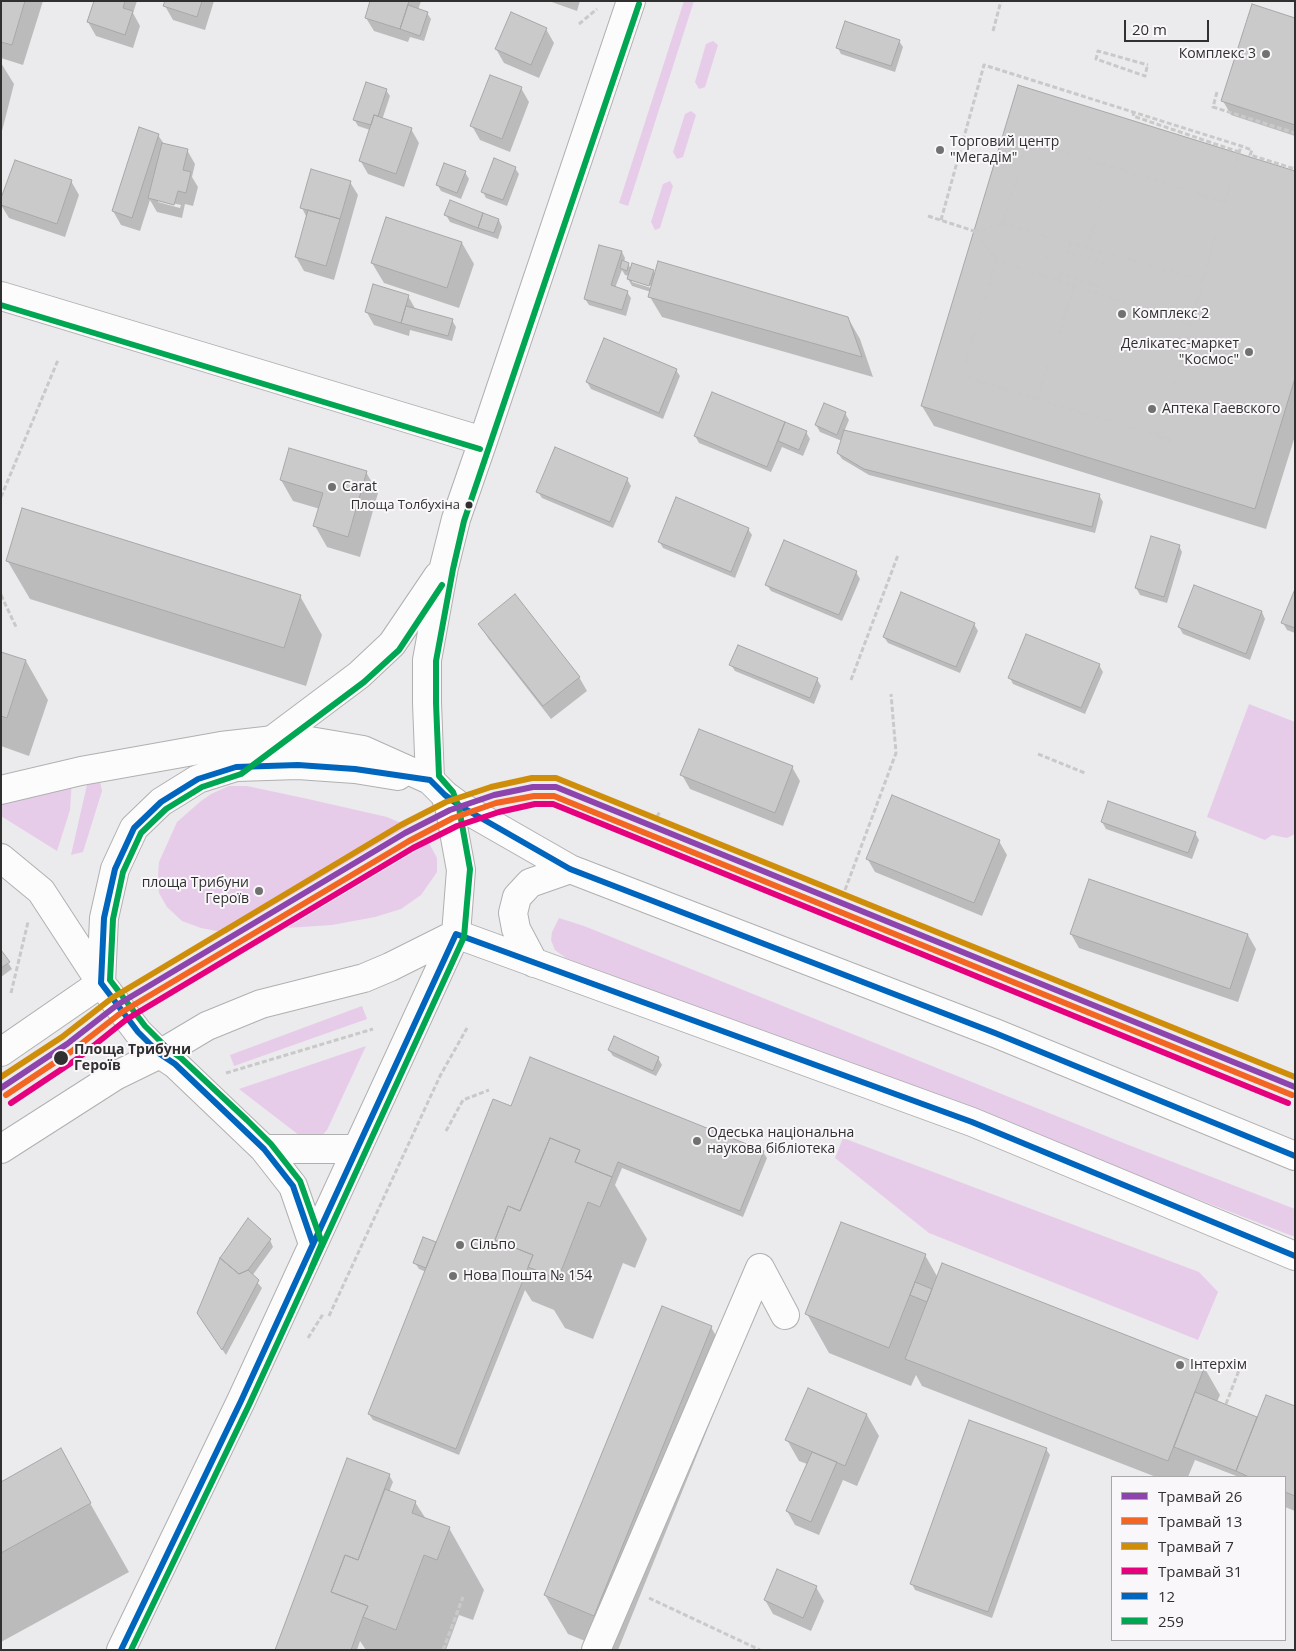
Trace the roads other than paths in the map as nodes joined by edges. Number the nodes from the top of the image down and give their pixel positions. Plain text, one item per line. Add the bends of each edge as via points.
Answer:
1 (631, 1) edge
2 (1, 296) edge
3 (483, 441) junction
4 (444, 567) junction
5 (274, 740) junction
6 (236, 767) junction
7 (437, 788) junction
8 (1, 790) edge
9 (1, 858) edge
10 (570, 869) junction
11 (456, 934) junction
12 (534, 963) junction
13 (101, 983) junction
14 (1, 1052) edge
15 (160, 1054) junction
16 (1, 1149) edge
17 (264, 1149) junction
18 (357, 1149) junction
19 (1295, 1156) edge
20 (313, 1244) junction
21 (1295, 1256) edge
22 (785, 1315) dead end
23 (121, 1650) edge
24 (596, 1650) edge

1 - 3 main road
2 - 3 main road
3 - 4 main road via 456,519
4 - 5 main road via 392,644 359,675
4 - 7 main road via 427,660 427,703
5 - 6 main road
5 - 7 main road via 292,738 362,750
5 - 8 main road via 81,771
6 - 7 main road via 298,765 355,769
6 - 13 main road via 198,779 161,802 134,828 115,869 104,918
7 - 10 main road via 460,806
7 - 11 main road via 454,825 461,870
9 - 13 main road via 41,891
10 - 12 main road via 530,883 517,897 513,913 516,929
10 - 19 main road via 996,1033
11 - 12 main road
11 - 15 main road via 364,978 261,1004 207,1026
11 - 18 main road
12 - 21 main road via 972,1122
13 - 14 main road
13 - 15 main road via 138,1032
15 - 16 main road via 116,1076
15 - 17 main road via 175,1064
17 - 18 main road
17 - 20 main road via 293,1186
18 - 20 main road
20 - 23 main road
22 - 24 main road via 760,1268

